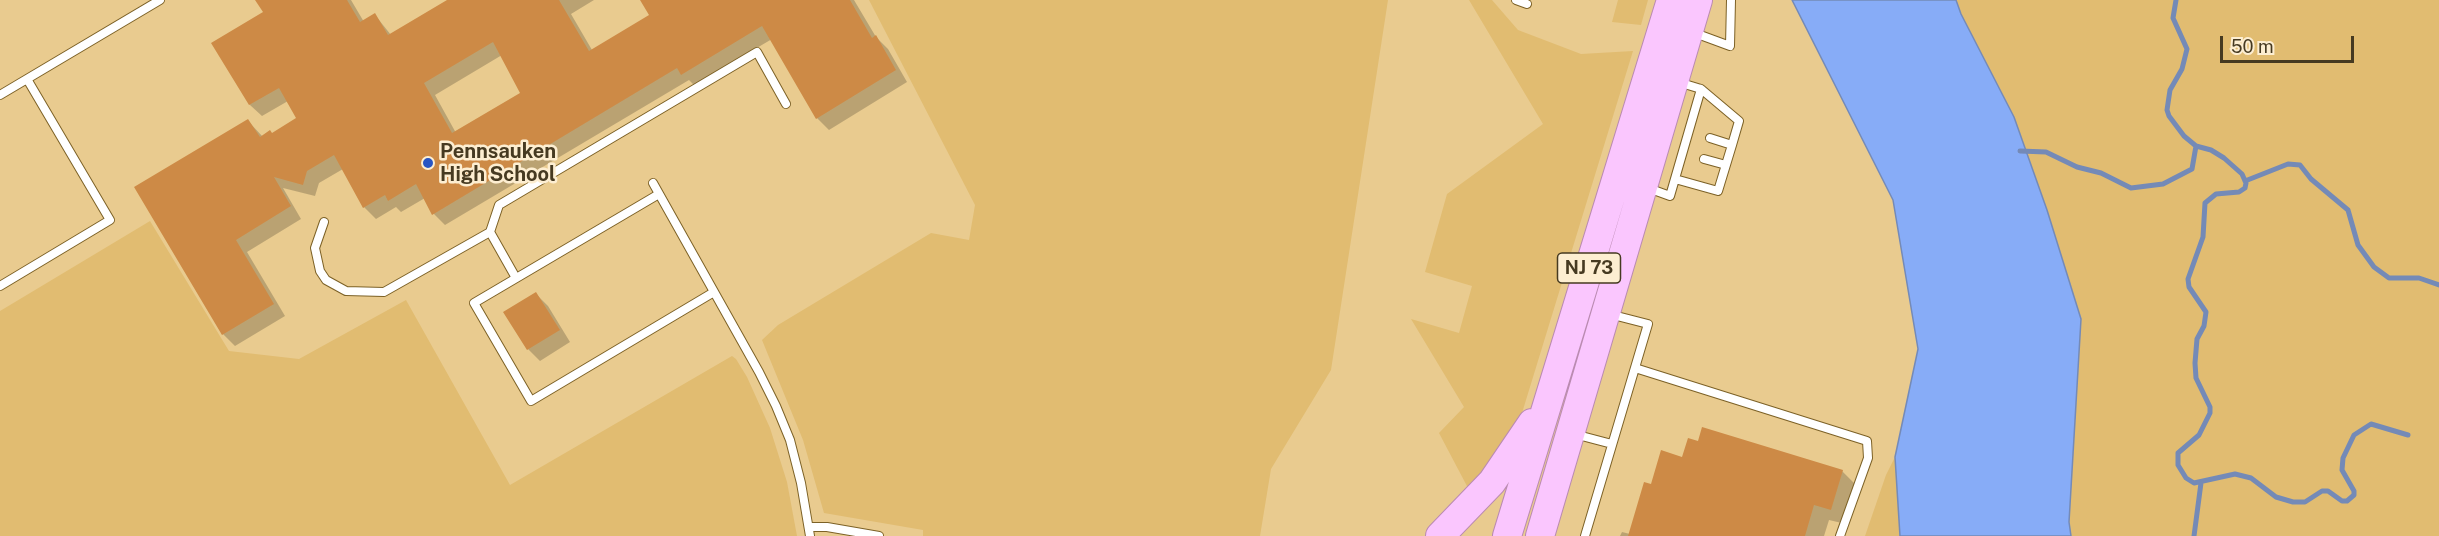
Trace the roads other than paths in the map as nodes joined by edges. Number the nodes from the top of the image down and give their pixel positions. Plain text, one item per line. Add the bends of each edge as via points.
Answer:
1 (160, 0) edge
2 (1517, 0) edge
3 (1671, 0) edge
4 (1698, 0) edge
5 (1731, 0) edge
6 (1527, 4) dead end
7 (1689, 30) junction
8 (27, 79) junction
9 (1674, 81) junction
10 (1701, 90) junction
11 (0, 95) edge
12 (786, 104) dead end
13 (1710, 138) dead end
14 (1732, 144) junction
15 (1704, 159) dead end
16 (1726, 165) junction
17 (1675, 179) junction
18 (653, 183) dead end
19 (1641, 186) junction
20 (659, 194) junction
21 (324, 222) dead end
22 (490, 232) junction
23 (516, 278) junction
24 (0, 286) edge
25 (714, 292) junction
26 (1605, 313) junction
27 (1635, 368) junction
28 (1550, 396) junction
29 (1571, 433) junction
30 (1612, 444) junction
31 (810, 531) edge
32 (879, 536) edge
33 (1440, 536) edge
34 (1507, 536) edge
35 (1540, 536) edge
36 (1585, 536) edge
37 (1840, 536) edge

1 - 8 lane
2 - 6 lane
3 - 28 highway, NJ 73
4 - 7 highway, NJ 73
5 - 7 lane via 1730,46
7 - 9 highway, NJ 73
8 - 11 lane
8 - 24 lane via 110,220
9 - 10 lane
9 - 19 highway, NJ 73
10 - 14 lane via 1739,121
10 - 17 lane
12 - 22 lane via 757,52 499,205
13 - 14 lane
14 - 16 lane
15 - 16 lane
16 - 17 lane via 1718,191
17 - 19 lane via 1670,196
18 - 20 lane
19 - 26 highway, NJ 73
20 - 23 lane
20 - 25 lane
21 - 22 lane via 315,248 321,271 326,280 346,291 384,292
22 - 23 lane
23 - 25 lane via 474,303 531,401
25 - 31 lane via 759,372 790,440
26 - 27 lane via 1648,324
26 - 29 highway, NJ 73
27 - 30 lane
27 - 37 lane via 1867,441 1868,458
28 - 33 highway via 1492,482
28 - 34 highway, NJ 73
29 - 30 lane
29 - 35 highway, NJ 73
30 - 36 lane
31 - 32 lane via 827,527

